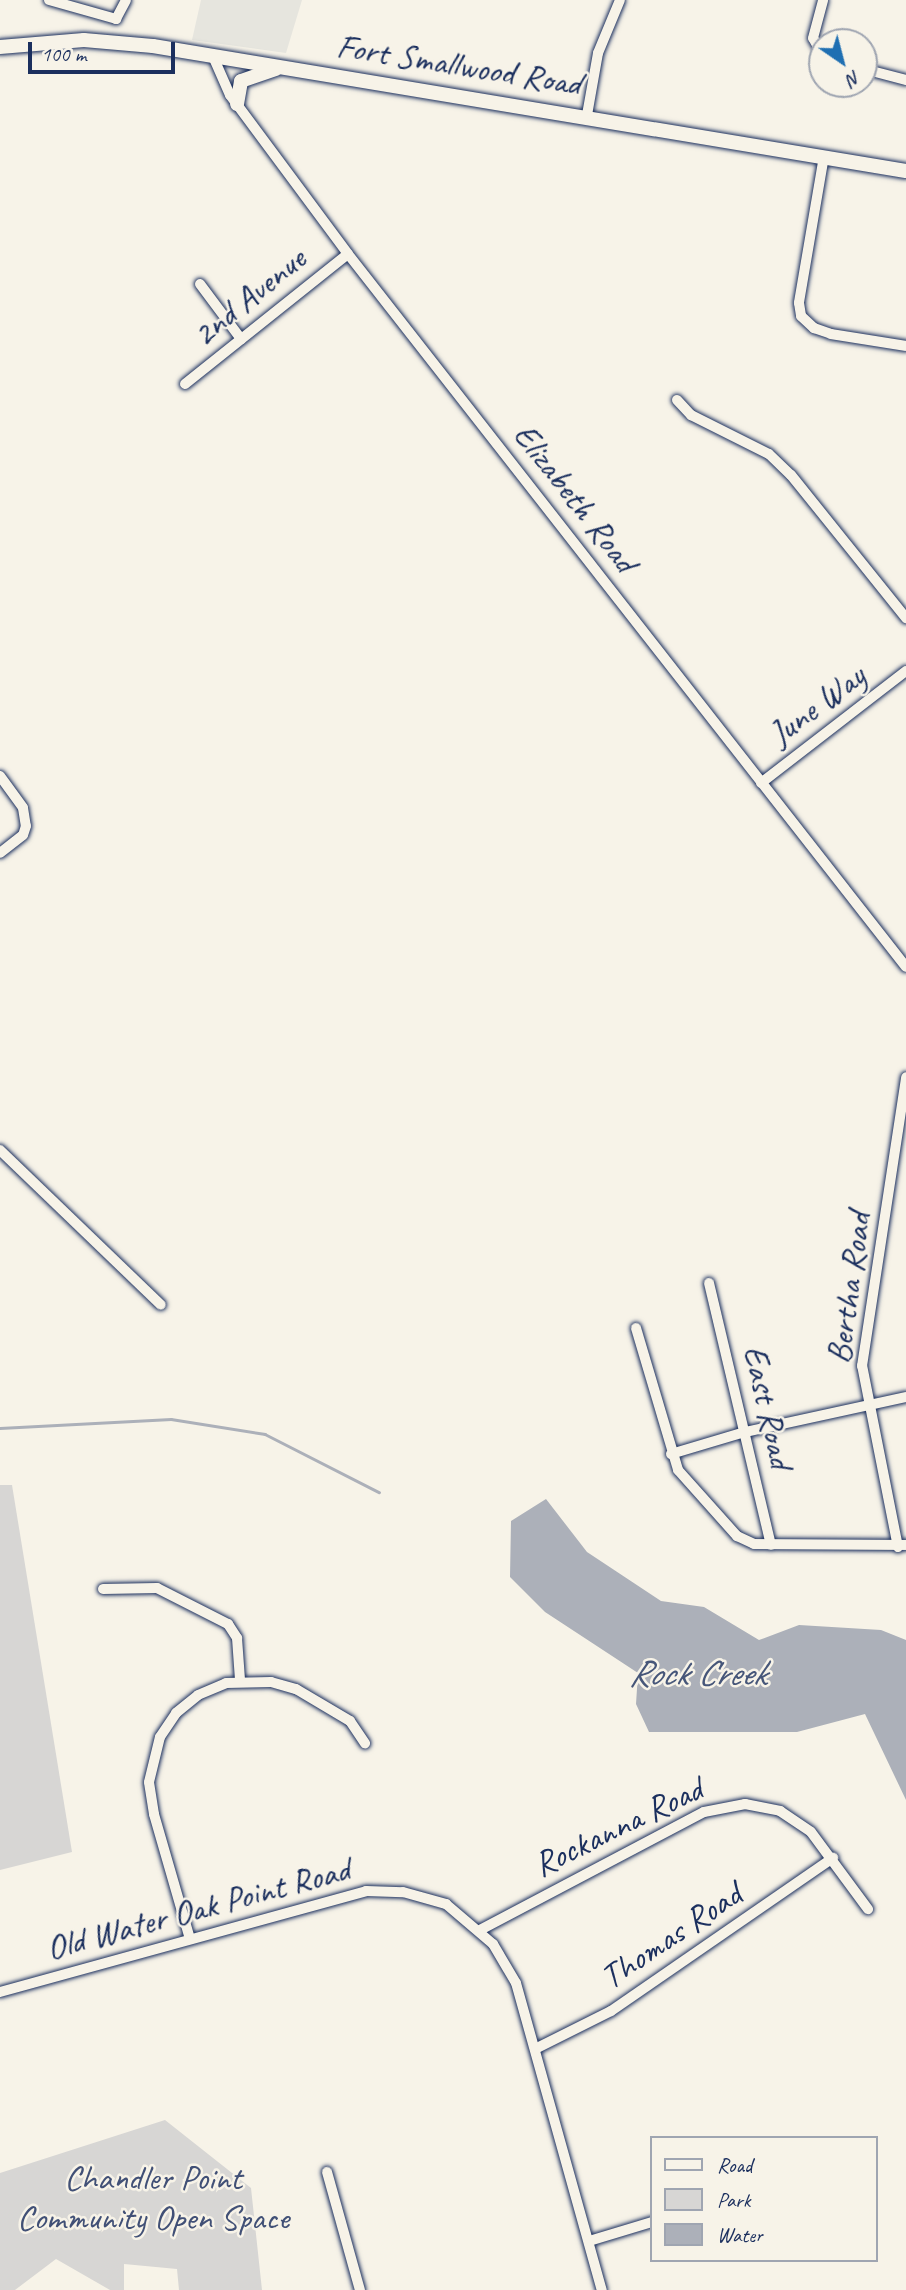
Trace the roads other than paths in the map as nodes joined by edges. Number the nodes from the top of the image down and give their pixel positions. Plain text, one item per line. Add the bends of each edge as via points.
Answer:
1 (49, 0) edge
2 (126, 0) edge
3 (620, 0) edge
4 (823, 0) edge
5 (81, 3) edge
6 (816, 28) edge
7 (0, 47) edge
8 (212, 54) junction
9 (282, 67) junction
10 (878, 73) edge
11 (906, 80) edge
12 (237, 104) junction
13 (587, 115) junction
14 (824, 156) junction
15 (906, 171) edge
16 (348, 254) junction
17 (200, 284) dead end
18 (242, 339) junction
19 (906, 346) edge
20 (185, 384) dead end
21 (677, 400) dead end
22 (906, 618) edge
23 (906, 671) edge
24 (0, 776) edge
25 (761, 783) junction
26 (0, 853) edge
27 (906, 967) edge
28 (906, 1077) edge
29 (0, 1150) edge
30 (709, 1283) dead end
31 (161, 1304) dead end
32 (636, 1328) dead end
33 (906, 1397) edge
34 (868, 1405) junction
35 (746, 1432) junction
36 (671, 1454) junction
37 (771, 1545) junction
38 (902, 1546) edge
39 (103, 1589) dead end
40 (240, 1680) junction
41 (365, 1743) dead end
42 (832, 1858) junction
43 (868, 1909) dead end
44 (480, 1930) junction
45 (190, 1939) junction
46 (0, 1992) edge
47 (535, 2049) junction
48 (327, 2172) dead end
49 (650, 2223) edge
50 (589, 2242) junction
51 (360, 2290) edge
52 (602, 2290) edge

1 - 5 street
2 - 5 street via 116,19
3 - 13 street via 598,53
4 - 6 street
7 - 8 main road, Fort Smallwood Road via 84,40
8 - 9 main road, Fort Smallwood Road
8 - 12 street, Elizabeth Road
9 - 12 main road via 241,81
9 - 13 main road, Fort Smallwood Road
10 - 11 street
12 - 16 street, Elizabeth Road
13 - 14 main road, Fort Smallwood Road
14 - 15 main road, Fort Smallwood Road
14 - 19 street via 799,303 802,316 814,328 831,334
16 - 18 street, 2nd Avenue
16 - 25 street, Elizabeth Road
17 - 18 street
18 - 20 street, 2nd Avenue
21 - 22 street via 691,415 769,454
23 - 25 street, June Way
24 - 26 street via 23,808 26,826 23,835
25 - 27 street, Elizabeth Road
28 - 34 street, Bertha Road via 862,1366
29 - 31 street
30 - 35 street, East Road
32 - 36 street
33 - 34 street
34 - 35 street
34 - 38 street, Bertha Road
35 - 36 street
35 - 37 street, East Road
36 - 37 street via 687,1484 737,1536
37 - 38 street
39 - 40 street via 158,1588 228,1624 237,1638
40 - 41 street via 296,1689 350,1721
40 - 45 street via 210,1689 176,1713 160,1737 151,1766 153,1814
42 - 43 street, Rockanna Road
42 - 44 street, Rockanna Road via 790,1816 768,1807 730,1805 657,1835
42 - 47 street, Thomas Road via 611,2011
44 - 45 street, Old Water Oak Point Road via 446,1904 385,1890 349,1894
44 - 47 street, Old Water Oak Point Road via 510,1970
45 - 46 street, Old Water Oak Point Road
47 - 50 street, Old Water Oak Point Road
48 - 51 street
49 - 50 street
50 - 52 street, Old Water Oak Point Road

